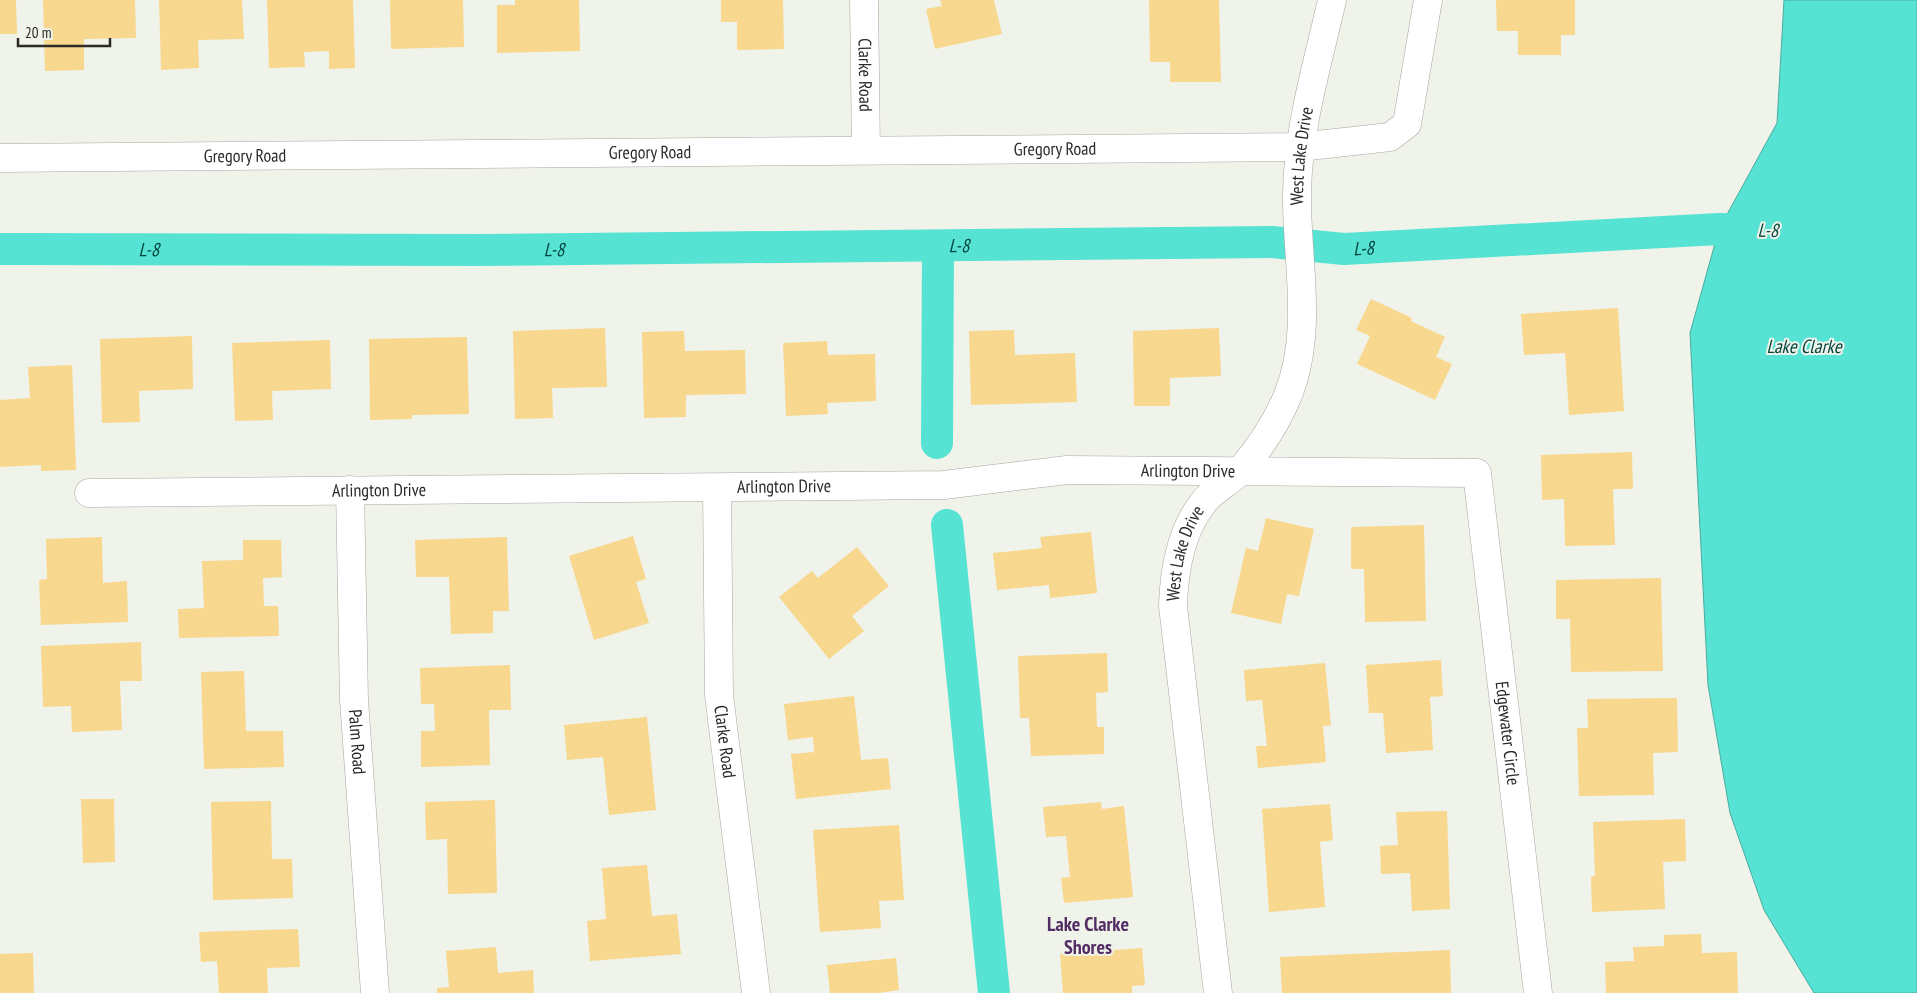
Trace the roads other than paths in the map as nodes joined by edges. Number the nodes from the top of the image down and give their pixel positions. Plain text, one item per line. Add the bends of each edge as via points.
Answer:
1 (864, 0) edge
2 (1332, 0) edge
3 (1428, 0) edge
4 (1299, 146) junction
5 (866, 150) junction
6 (0, 158) edge
7 (1239, 472) junction
8 (1477, 473) joint
9 (717, 488) junction
10 (350, 490) junction
11 (89, 493) dead end
12 (375, 993) edge
13 (756, 993) edge
14 (1218, 993) edge
15 (1538, 993) edge

1 - 5 street, Clarke Road
2 - 4 street, West Lake Drive
3 - 4 street, Gregory Road via 1408,124 1390,137
4 - 5 street, Gregory Road
4 - 7 street, West Lake Drive via 1300,352 1288,395 1267,434
5 - 6 street, Gregory Road
7 - 8 street, Arlington Drive
7 - 9 street, Arlington Drive via 1067,470 944,485
7 - 14 street, West Lake Drive via 1203,502 1192,520 1183,541 1173,606
8 - 15 street, Edgewater Circle
9 - 10 street, Arlington Drive
9 - 13 street, Clarke Road via 719,695
10 - 11 street, Arlington Drive
10 - 12 street, Palm Road via 354,700

